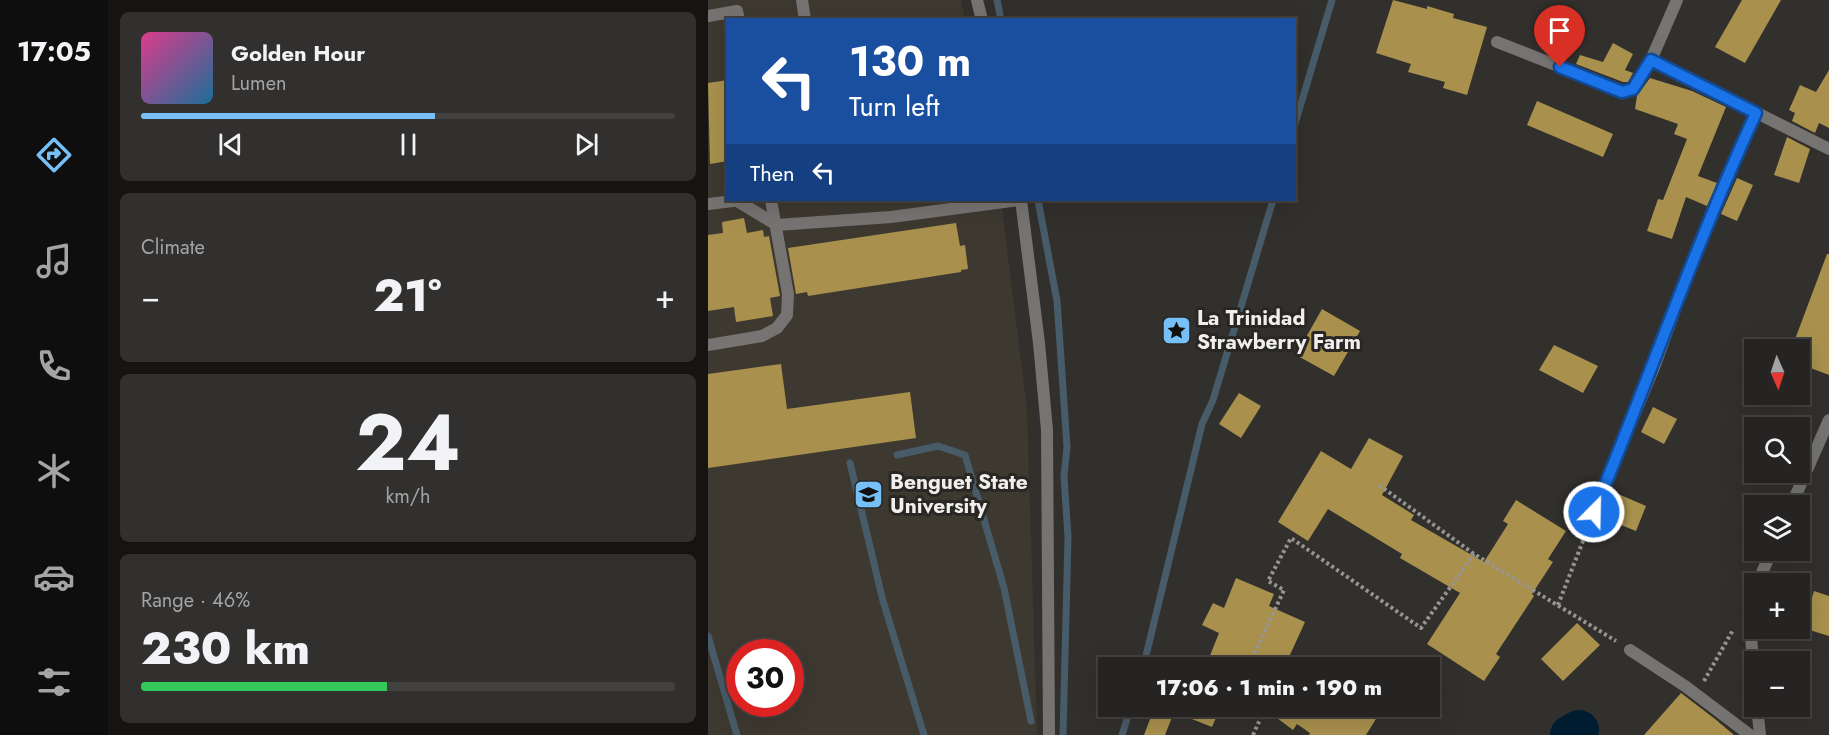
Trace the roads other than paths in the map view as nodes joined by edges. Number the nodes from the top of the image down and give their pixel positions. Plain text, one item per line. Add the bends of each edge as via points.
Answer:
1 (802, 0) edge
2 (977, 0) edge
3 (1677, 0) edge
4 (737, 10) edge
5 (708, 16) edge
6 (805, 18) edge
7 (982, 18) edge
8 (1497, 42) dead end
9 (1651, 60) junction
10 (1756, 113) junction
11 (1829, 149) edge
12 (740, 201) edge
13 (771, 201) edge
14 (1012, 201) edge
15 (1020, 201) edge
16 (708, 204) edge
17 (777, 225) junction
18 (708, 345) edge
19 (1829, 420) edge
20 (1796, 495) edge
21 (1594, 512) road end
22 (1630, 650) road end
23 (1758, 717) edge
24 (1049, 735) edge
25 (1749, 735) edge
26 (1760, 735) edge

1 - 6 street
2 - 7 street
3 - 9 street
4 - 5 street
8 - 9 street via 1622,92 1633,89
9 - 10 street
10 - 11 street
10 - 21 street via 1696,251 1655,365
12 - 16 street
12 - 17 street
13 - 17 street
14 - 17 street via 891,217
15 - 24 street via 1047,430
17 - 18 street via 788,294 787,315 777,328 762,336
19 - 20 street
22 - 25 street
23 - 26 street

